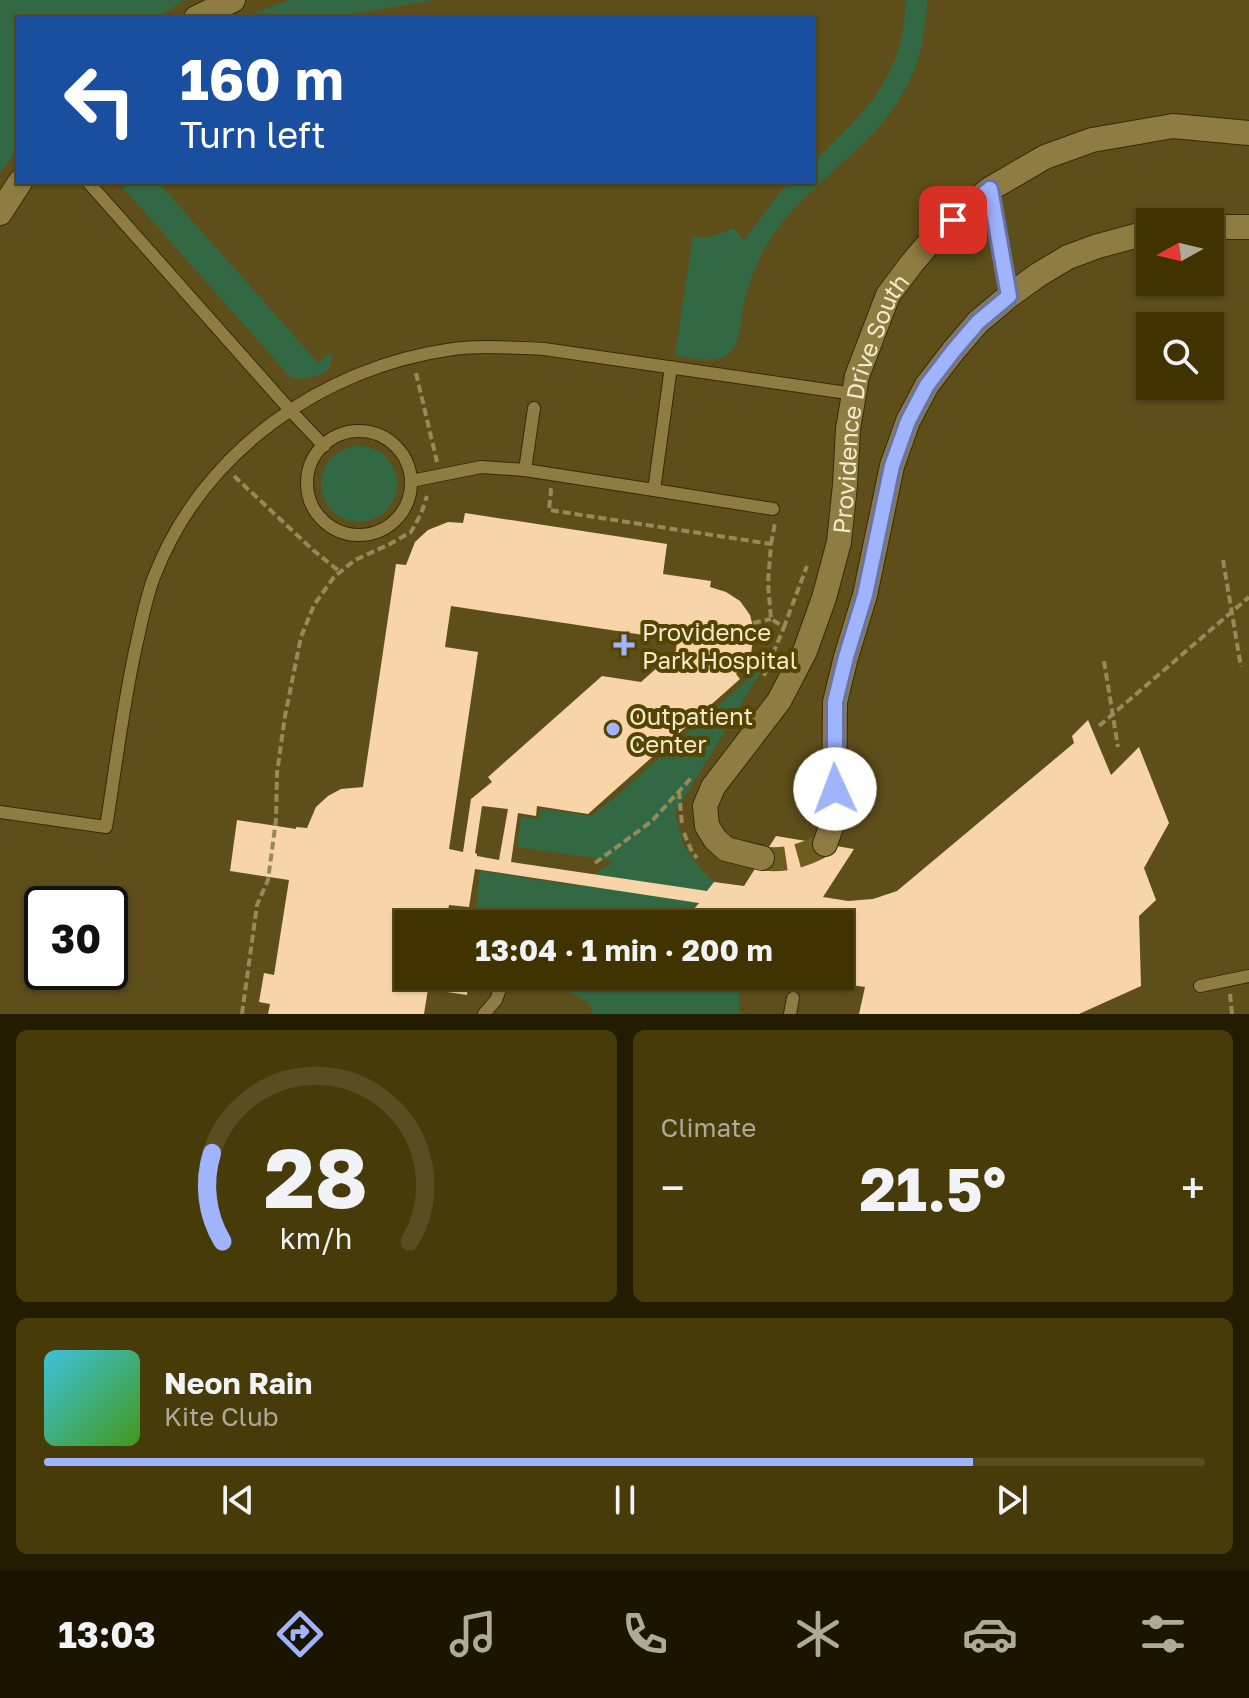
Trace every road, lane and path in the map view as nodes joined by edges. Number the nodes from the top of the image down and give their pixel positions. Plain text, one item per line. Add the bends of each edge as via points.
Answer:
1 (233, 0) edge
2 (200, 16) edge
3 (1249, 133) edge
4 (19, 184) edge
5 (90, 184) edge
6 (990, 189) junction
7 (0, 213) edge
8 (1224, 227) edge
9 (1249, 227) edge
10 (1136, 236) edge
11 (1009, 296) junction
12 (412, 356) junction
13 (671, 367) junction
14 (854, 394) junction
15 (534, 408) dead end
16 (290, 410) junction
17 (324, 446) junction
18 (223, 467) junction
19 (525, 470) junction
20 (432, 477) junction
21 (411, 481) junction
22 (654, 490) junction
23 (426, 496) dead end
24 (773, 509) dead end
25 (1223, 560) dead end
26 (340, 572) dead end
27 (1249, 597) edge
28 (1232, 612) junction
29 (771, 619) dead end
30 (753, 623) dead end
31 (784, 627) dead end
32 (1104, 661) dead end
33 (1241, 667) dead end
34 (763, 679) dead end
35 (1112, 715) junction
36 (1099, 726) dead end
37 (1118, 747) dead end
38 (700, 768) dead end
39 (0, 812) edge
40 (825, 844) dead end
41 (762, 858) tunnel mouth
42 (595, 863) dead end
43 (1249, 976) edge
44 (1200, 986) dead end
45 (500, 990) edge
46 (793, 998) dead end
47 (484, 1014) edge
48 (790, 1014) edge

1 - 2 street
3 - 6 street, Providence Drive South via 1173,126 1092,140 1045,157
4 - 7 street
5 - 16 lane
6 - 11 lane
6 - 14 street, Providence Drive South via 936,235 888,295
8 - 9 street
10 - 11 street, Providence Drive South via 1068,257
11 - 40 street, Providence Drive South via 978,322 927,385 892,466 865,595 835,702 834,819
12 - 13 lane via 493,346
12 - 16 lane via 344,379
12 - 20 path via 437,463
13 - 14 lane
13 - 22 lane
14 - 41 street, Providence Drive South via 839,542 805,651 779,701 713,787 705,806 715,839 726,849
15 - 19 lane
16 - 17 lane
16 - 18 lane
17 - 21 lane via 347,432 380,435 404,457
17 - 21 lane via 311,464 309,497 317,513 345,533 380,531 395,521 406,507
18 - 26 path
18 - 39 lane via 195,501 153,579 132,667 106,827
19 - 20 lane via 481,467
19 - 22 lane
20 - 21 lane
20 - 23 path
22 - 24 lane
25 - 28 path
27 - 28 path
28 - 33 path
28 - 35 path
29 - 30 path
31 - 34 path
32 - 35 path
35 - 36 path
35 - 37 path
38 - 42 path via 652,821
43 - 44 lane
45 - 47 lane
46 - 48 lane

